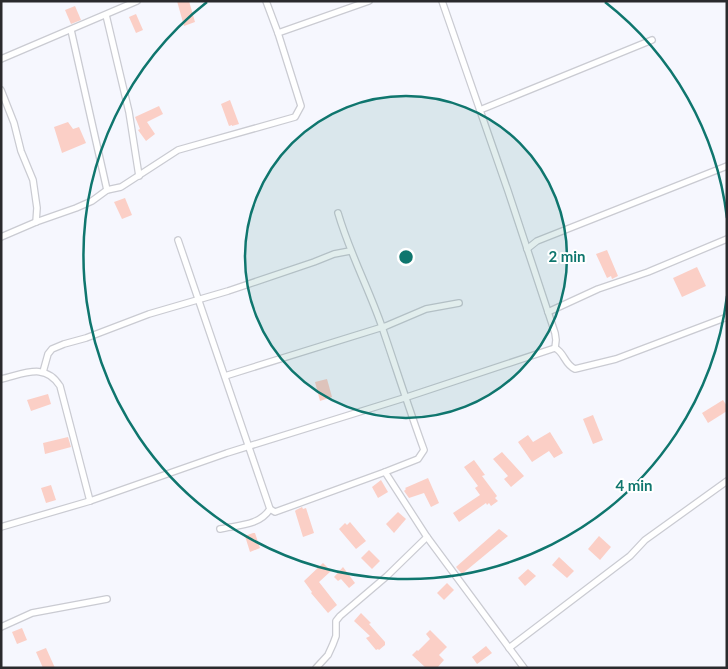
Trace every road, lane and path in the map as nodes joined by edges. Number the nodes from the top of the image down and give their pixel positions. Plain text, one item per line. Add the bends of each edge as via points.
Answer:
1 (137, 1) edge
2 (266, 1) edge
3 (369, 1) edge
4 (442, 1) edge
5 (106, 15) junction
6 (71, 30) junction
7 (278, 33) junction
8 (652, 40) dead end
9 (1, 59) edge
10 (1, 90) edge
11 (480, 110) junction
12 (727, 166) edge
13 (139, 176) junction
14 (107, 190) junction
15 (338, 213) dead end
16 (36, 222) junction
17 (1, 237) edge
18 (727, 239) edge
19 (178, 240) dead end
20 (527, 249) junction
21 (350, 251) junction
22 (198, 300) junction
23 (458, 303) dead end
24 (548, 312) junction
25 (727, 316) edge
26 (382, 327) junction
27 (555, 348) junction
28 (43, 372) junction
29 (225, 376) junction
30 (1, 378) edge
31 (404, 398) junction
32 (250, 446) junction
33 (384, 472) junction
34 (727, 481) edge
35 (90, 501) junction
36 (270, 509) junction
37 (1, 527) edge
38 (220, 529) dead end
39 (428, 537) junction
40 (107, 599) dead end
41 (1, 627) edge
42 (509, 648) junction
43 (316, 668) edge
44 (524, 668) edge

1 - 5 street
2 - 7 street
3 - 7 street
4 - 11 street
5 - 6 street
5 - 13 street via 129,112
6 - 9 street
6 - 14 street
7 - 13 street via 301,106 295,117 178,150
8 - 11 street
10 - 16 street via 33,180
11 - 20 street
12 - 20 street via 537,241
13 - 14 street via 121,187
14 - 16 street via 84,204
15 - 21 street
16 - 17 street
18 - 24 street
19 - 22 street
20 - 24 street
21 - 22 street
21 - 26 street
22 - 28 street via 52,349
22 - 29 street
23 - 26 street via 426,309
24 - 27 street via 556,340
25 - 27 street via 616,358 575,369
26 - 29 street
26 - 31 street
27 - 31 street
28 - 30 street
28 - 35 street via 55,378 60,386
29 - 32 street
31 - 32 street
31 - 33 street via 424,450 418,459
32 - 35 street
32 - 36 street
33 - 36 street via 275,512
33 - 39 street
34 - 42 street via 645,540 630,556
35 - 37 street
36 - 38 street via 258,522
39 - 42 street
39 - 43 street via 340,616 336,621 336,636 331,649
40 - 41 street via 32,613
42 - 44 street

